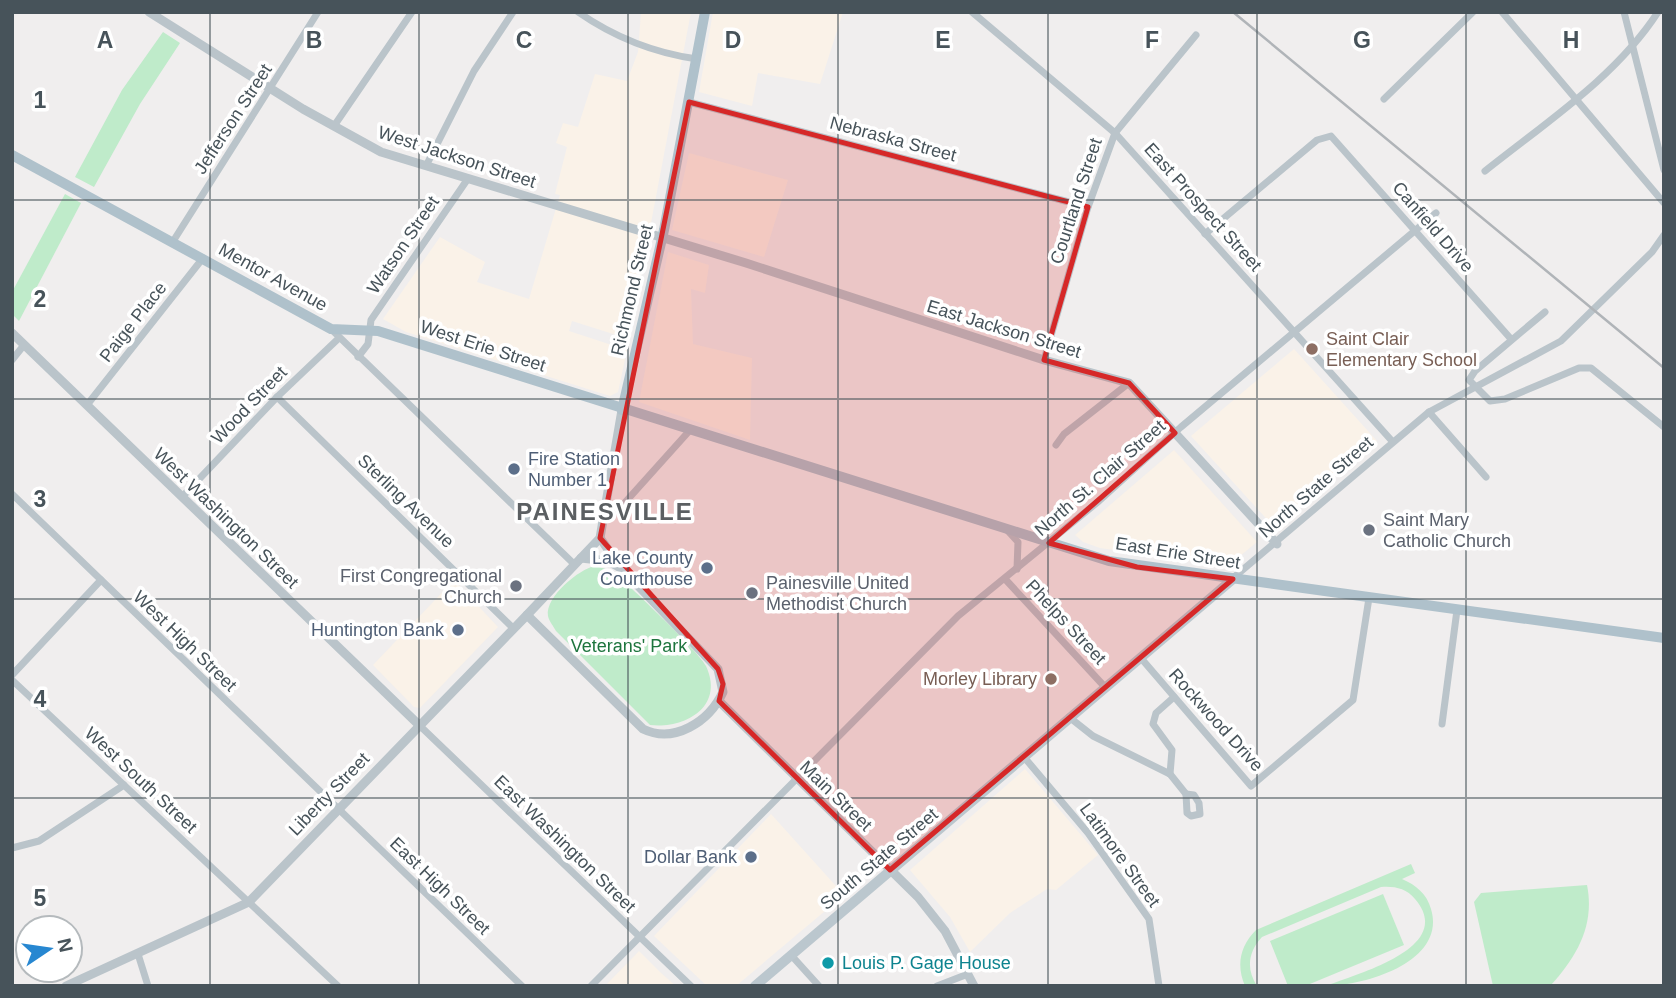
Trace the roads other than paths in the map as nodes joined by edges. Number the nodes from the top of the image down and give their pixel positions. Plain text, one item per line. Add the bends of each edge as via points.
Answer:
1 (149, 12) edge
2 (318, 12) edge
3 (412, 12) edge
4 (513, 12) edge
5 (579, 12) edge
6 (705, 12) edge
7 (972, 12) edge
8 (1473, 12) edge
9 (1502, 12) edge
10 (1624, 12) edge
11 (1658, 12) edge
12 (1196, 35) dead end
13 (1632, 48) junction
14 (697, 59) junction
15 (272, 89) junction
16 (1384, 99) dead end
17 (1575, 100) junction
18 (689, 102) junction
19 (334, 126) junction
20 (1115, 133) junction
21 (12, 155) edge
22 (426, 166) junction
23 (1664, 170) edge
24 (1485, 171) dead end
25 (467, 180) junction
26 (1664, 203) edge
27 (1088, 207) junction
28 (1436, 213) dead end
29 (1415, 229) junction
30 (1205, 234) junction
31 (1664, 235) edge
32 (662, 238) junction
33 (172, 243) junction
34 (203, 258) junction
35 (1545, 312) dead end
36 (368, 331) junction
37 (1294, 331) junction
38 (12, 333) edge
39 (335, 334) junction
40 (1511, 339) junction
41 (24, 345) junction
42 (358, 357) junction
43 (12, 360) edge
44 (1045, 360) junction
45 (1129, 383) junction
46 (1477, 387) junction
47 (277, 397) junction
48 (87, 405) junction
49 (622, 410) junction
50 (1429, 412) junction
51 (1664, 427) edge
52 (691, 429) junction
53 (1175, 433) junction
54 (1392, 441) junction
55 (1056, 445) dead end
56 (1486, 477) dead end
57 (12, 494) edge
58 (183, 496) junction
59 (604, 516) junction
60 (1007, 530) junction
61 (600, 538) junction
62 (1049, 543) junction
63 (1277, 544) junction
64 (577, 561) junction
65 (621, 568) junction
66 (1017, 570) junction
67 (1233, 579) junction
68 (101, 580) junction
69 (1006, 580) junction
70 (1369, 598) junction
71 (1457, 610) junction
72 (527, 615) junction
73 (512, 627) junction
74 (1664, 638) edge
75 (1140, 657) junction
76 (12, 675) edge
77 (12, 680) edge
78 (1104, 686) junction
79 (1174, 697) junction
80 (719, 701) junction
81 (1069, 717) junction
82 (418, 724) junction
83 (1442, 724) dead end
84 (1024, 757) junction
85 (1171, 774) junction
86 (796, 779) junction
87 (124, 785) junction
88 (1186, 794) dead end
89 (337, 809) junction
90 (12, 848) edge
91 (890, 870) junction
92 (249, 902) junction
93 (638, 935) junction
94 (138, 954) junction
95 (791, 955) junction
96 (968, 974) junction
97 (66, 986) edge
98 (148, 986) edge
99 (338, 986) edge
100 (522, 986) edge
101 (590, 986) edge
102 (691, 986) edge
103 (755, 986) edge
104 (819, 986) edge
105 (937, 986) edge
106 (974, 986) edge
107 (1159, 986) edge

1 - 15 street, West Jackson Street
2 - 15 street, Jefferson Street
3 - 19 street
4 - 22 street via 474,71
5 - 14 street via 607,33
6 - 14 main road, Richmond Street
7 - 20 street, East Prospect Street
8 - 16 street
9 - 17 street
10 - 13 street
11 - 13 street
12 - 20 street, Courtland Street
13 - 17 street
13 - 23 street
14 - 18 main road, Richmond Street
15 - 19 street, West Jackson Street
15 - 33 street, Jefferson Street
17 - 24 street
17 - 26 street
18 - 27 street, Nebraska Street
18 - 32 main road, Richmond Street
19 - 22 street, West Jackson Street via 381,152
20 - 27 street, Courtland Street
20 - 30 street, East Prospect Street
21 - 33 main road, Mentor Avenue
22 - 25 street, West Jackson Street
25 - 32 street, West Jackson Street
25 - 36 street, Watson Street
27 - 44 street, Courtland Street
28 - 29 street, North St. Clair Street
29 - 30 street, Canfield Drive via 1331,136 1317,140
29 - 37 street, North St. Clair Street
29 - 40 street, Canfield Drive
30 - 37 street, East Prospect Street
31 - 46 street, North State Street via 1561,341
32 - 44 street, East Jackson Street
32 - 49 main road, Richmond Street
33 - 34 main road, Mentor Avenue
34 - 39 main road, Mentor Avenue
34 - 48 street, Paige Place
35 - 40 street
36 - 39 main road, West Erie Street
36 - 42 street, Watson Street via 368,344
36 - 49 main road, West Erie Street
37 - 53 street, North St. Clair Street
37 - 54 street, East Prospect Street
38 - 41 street, West Washington Street
39 - 42 street, Mentor Avenue
39 - 47 street, Wood Street
40 - 46 street via 1475,371 1469,380
41 - 43 street
41 - 48 street, West Washington Street
42 - 64 street, Mentor Avenue
44 - 45 street, East Jackson Street
45 - 53 street
45 - 55 street
46 - 50 street, North State Street
46 - 51 street via 1490,401 1505,399 1579,368 1591,368
47 - 58 street, Wood Street
47 - 73 street, Sterling Avenue
48 - 58 street, West Washington Street
49 - 52 main road, East Erie Street
49 - 59 street, Richmond Street
50 - 54 street, North State Street
50 - 56 street
52 - 59 street via 620,508
52 - 60 main road, East Erie Street
53 - 62 street, North St. Clair Street
53 - 63 street
54 - 63 street, North State Street
57 - 68 street, West High Street
58 - 82 street, West Washington Street
59 - 61 street, Richmond Street
60 - 62 main road, East Erie Street
60 - 66 street via 1018,542
61 - 64 street
61 - 65 street
62 - 66 street, North St. Clair Street
62 - 67 main road, East Erie Street via 1137,567
63 - 67 street, North State Street
64 - 65 street via 608,561
64 - 72 street, Liberty Street
65 - 80 street via 718,669 723,684
66 - 69 street, North St. Clair Street
67 - 70 main road, East Erie Street
67 - 75 main road, North State Street
68 - 76 street
68 - 89 street, West High Street
69 - 78 street, Phelps Street
69 - 86 street, North St. Clair Street via 942,631
70 - 71 main road, East Erie Street
70 - 79 street, Rockwood Drive via 1353,700 1251,786
71 - 74 main road, East Erie Street
71 - 83 street
72 - 73 street, Liberty Street
72 - 80 street via 643,729 662,735 691,727
73 - 82 street, Liberty Street
75 - 78 main road, North State Street
75 - 79 street, Rockwood Drive
77 - 87 street, West South Street
78 - 81 main road, North State Street
79 - 85 street via 1156,713 1153,724 1172,750
80 - 86 street, Main Street
81 - 84 main road, North State Street
81 - 85 street via 1093,736
82 - 89 street, Liberty Street
82 - 93 street, East Washington Street
84 - 91 main road, South State Street
84 - 107 street, Latimore Street via 1088,833 1149,919
85 - 88 street
86 - 91 street, Main Street
86 - 93 street, North St. Clair Street
87 - 90 street via 39,841
87 - 92 street, West South Street
89 - 92 street, Liberty Street
89 - 100 street, East High Street
91 - 95 main road, South State Street
91 - 96 street, Main Street via 932,913
92 - 94 street, Liberty Street
92 - 99 street, West South Street
93 - 101 street, North St. Clair Street
93 - 102 street, East Washington Street
94 - 97 street, Liberty Street
94 - 98 street
95 - 103 main road, South State Street
95 - 104 street
96 - 105 street
96 - 106 street, Main Street

